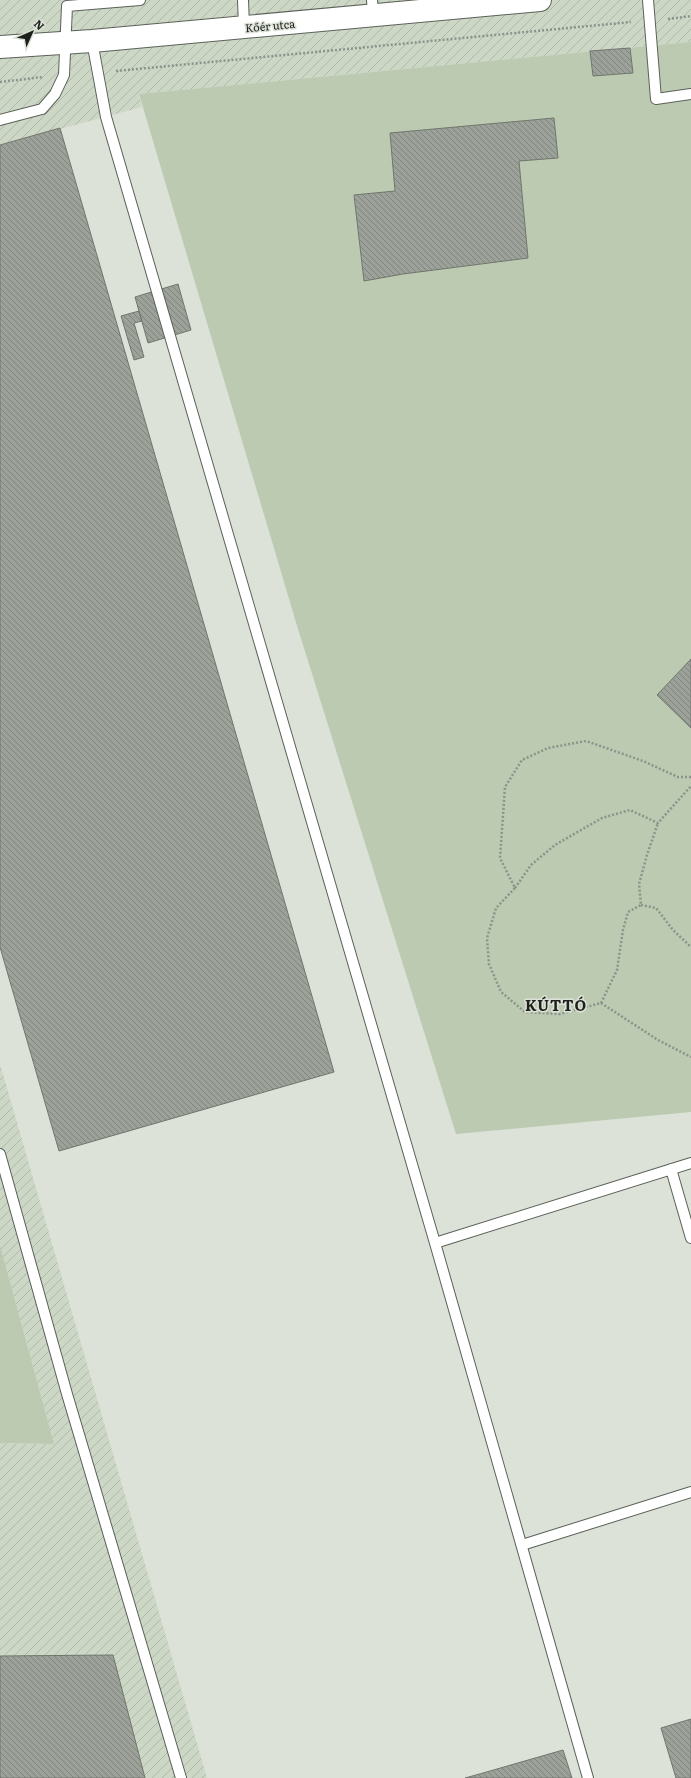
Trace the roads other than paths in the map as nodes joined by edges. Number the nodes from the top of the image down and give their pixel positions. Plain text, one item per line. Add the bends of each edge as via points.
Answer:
1 (140, 0) edge
2 (243, 0) edge
3 (540, 0) edge
4 (648, 0) edge
5 (372, 8) edge
6 (244, 27) junction
7 (92, 41) junction
8 (66, 43) junction
9 (0, 45) edge
10 (691, 94) edge
11 (0, 120) edge
12 (0, 1154) edge
13 (691, 1163) edge
14 (671, 1169) junction
15 (691, 1238) edge
16 (435, 1243) junction
17 (691, 1492) edge
18 (522, 1545) junction
19 (181, 1778) edge
20 (588, 1778) edge

1 - 8 lane via 67,6
2 - 6 lane
3 - 5 street, Kőér utca
4 - 10 lane via 656,99
5 - 6 street, Kőér utca
6 - 7 street, Kőér utca
7 - 8 street, Kőér utca
7 - 16 lane via 106,117
8 - 9 street, Kőér utca
8 - 11 lane via 64,75 55,94 42,109
12 - 19 lane via 69,1401
13 - 14 lane
14 - 15 lane
14 - 16 lane
16 - 18 lane
17 - 18 lane
18 - 20 lane

